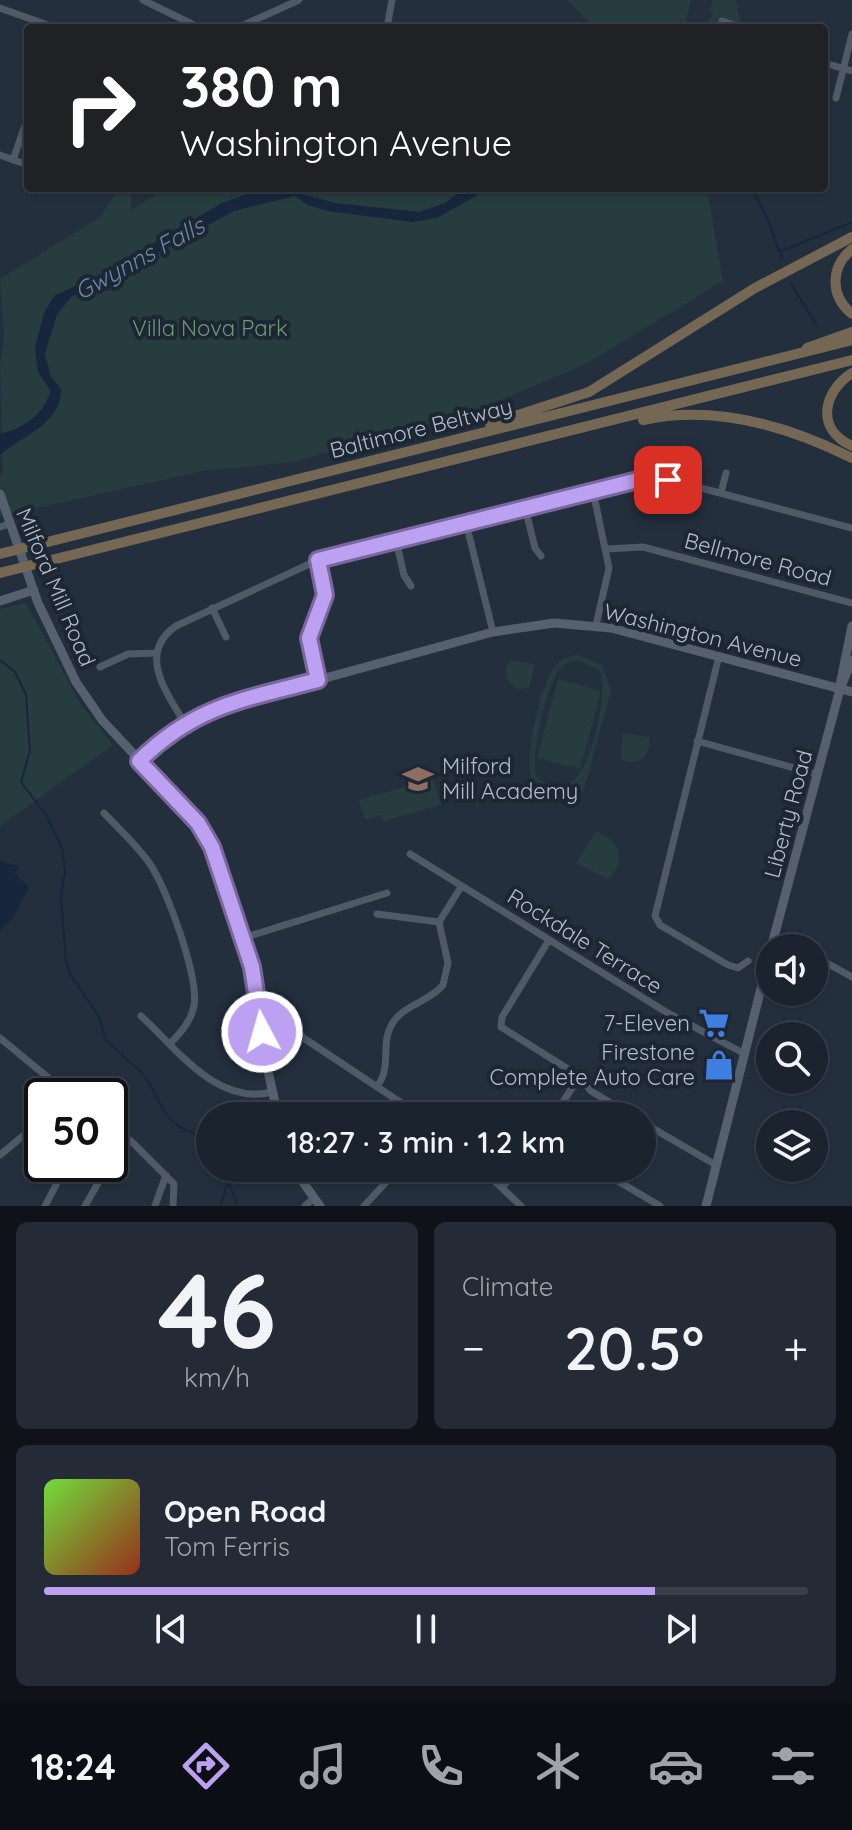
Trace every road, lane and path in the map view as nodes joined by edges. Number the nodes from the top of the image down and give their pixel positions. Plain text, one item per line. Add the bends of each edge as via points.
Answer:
1 (13, 0) edge
2 (143, 0) edge
3 (392, 0) edge
4 (294, 1) edge
5 (0, 8) edge
6 (10, 10) junction
7 (722, 21) dead end
8 (46, 24) edge
9 (192, 24) edge
10 (245, 24) edge
11 (388, 24) edge
12 (731, 24) edge
13 (852, 34) edge
14 (828, 64) edge
15 (843, 68) junction
16 (852, 71) edge
17 (836, 98) dead end
18 (24, 128) edge
19 (0, 155) edge
20 (13, 160) junction
21 (24, 164) edge
22 (852, 237) edge
23 (852, 249) edge
24 (852, 314) edge
25 (852, 332) edge
26 (852, 340) edge
27 (795, 355) junction
28 (852, 360) edge
29 (852, 373) edge
30 (598, 425) junction
31 (852, 446) edge
32 (852, 458) edge
33 (373, 460) junction
34 (726, 473) dead end
35 (593, 491) junction
36 (721, 493) junction
37 (0, 494) edge
38 (525, 507) junction
39 (466, 523) junction
40 (4, 525) edge
41 (852, 528) edge
42 (396, 540) junction
43 (607, 549) junction
44 (3, 553) edge
45 (541, 556) dead end
46 (318, 560) junction
47 (0, 573) edge
48 (411, 586) dead end
49 (34, 590) junction
50 (0, 601) edge
51 (852, 603) edge
52 (212, 608) junction
53 (596, 625) junction
54 (852, 626) edge
55 (493, 632) junction
56 (226, 637) dead end
57 (157, 653) junction
58 (719, 656) junction
59 (852, 660) edge
60 (100, 667) dead end
61 (318, 680) junction
62 (840, 689) junction
63 (852, 692) edge
64 (184, 722) junction
65 (697, 741) junction
66 (139, 761) junction
67 (816, 774) junction
68 (104, 813) dead end
69 (410, 854) dead end
70 (461, 887) junction
71 (387, 893) dead end
72 (377, 914) dead end
73 (439, 922) junction
74 (775, 934) edge
75 (243, 938) junction
76 (549, 940) junction
77 (748, 961) dead end
78 (828, 964) edge
79 (852, 977) edge
80 (257, 992) junction
81 (757, 1006) edge
82 (141, 1016) dead end
83 (0, 1038) edge
84 (171, 1043) junction
85 (745, 1054) junction
86 (579, 1077) junction
87 (44, 1078) edge
88 (378, 1085) junction
89 (272, 1092) junction
90 (274, 1102) edge
91 (402, 1102) edge
92 (563, 1102) edge
93 (609, 1102) edge
94 (656, 1130) edge
95 (24, 1135) edge
96 (128, 1141) edge
97 (0, 1155) edge
98 (716, 1165) junction
99 (166, 1175) junction
100 (58, 1182) edge
101 (98, 1182) edge
102 (301, 1182) edge
103 (386, 1182) edge
104 (497, 1182) edge
105 (507, 1182) edge
106 (620, 1182) edge
107 (503, 1187) junction
108 (47, 1203) edge
109 (313, 1204) edge
110 (58, 1206) edge
111 (85, 1206) edge
112 (155, 1206) edge
113 (173, 1206) edge
114 (364, 1206) edge
115 (521, 1206) edge
116 (660, 1206) edge
117 (706, 1206) edge

1 - 6 street
2 - 9 street
3 - 11 street
4 - 10 street
5 - 6 street
6 - 8 street
7 - 12 street
13 - 15 street
14 - 15 street
15 - 16 street
15 - 17 street
18 - 20 street
19 - 20 street
20 - 21 street
22 - 33 highway via 755,288 589,392
23 - 24 highway via 841,261 835,281 839,299
25 - 27 highway
26 - 27 highway, Baltimore Beltway
27 - 33 highway, Baltimore Beltway
28 - 30 highway, Baltimore Beltway
29 - 31 highway via 832,390 826,412 833,432
30 - 32 highway via 677,415 728,416 772,425
30 - 47 highway, Baltimore Beltway
33 - 44 highway, Baltimore Beltway
34 - 36 street
35 - 36 street via 647,479
35 - 38 street
35 - 43 street
36 - 41 street
37 - 40 main road, Milford Mill Road
38 - 39 street
38 - 45 street
39 - 42 street
39 - 55 street
40 - 49 main road, Milford Mill Road
42 - 46 street
42 - 48 street
43 - 51 street, Bellmore Road via 643,547
43 - 53 street via 608,577
46 - 52 street
46 - 61 street via 325,595 309,638
49 - 50 main road
49 - 66 main road, Milford Mill Road via 88,702
52 - 56 street
52 - 57 street via 171,630
53 - 55 main road, Washington Avenue via 540,624
53 - 58 main road, Washington Avenue
54 - 62 main road, Liberty Road
55 - 61 main road, Washington Avenue
57 - 60 street via 128,654
57 - 64 street via 160,680
58 - 62 main road, Washington Avenue
58 - 65 street
59 - 62 main road, Liberty Road
61 - 64 main road, Washington Avenue
62 - 63 main road, Washington Avenue
62 - 67 main road, Liberty Road
64 - 66 main road, Washington Avenue
65 - 67 street
65 - 77 street via 655,920 728,965 738,968
66 - 75 main road, Milford Mill Road via 206,834
67 - 74 main road, Liberty Road
68 - 84 street via 157,875 190,971 192,1011
69 - 70 street, Rockdale Terrace
70 - 73 street
70 - 76 street, Rockdale Terrace
71 - 75 street
72 - 73 street
73 - 88 street via 446,979 391,1025 386,1067
75 - 80 main road, Milford Mill Road
76 - 85 street, Rockdale Terrace
76 - 86 street via 500,1025
78 - 79 street
80 - 88 street via 305,1039
80 - 89 main road, Milford Mill Road
81 - 85 main road, Liberty Road
82 - 84 street
83 - 87 street
84 - 89 street via 226,1091 246,1096
85 - 98 main road, Liberty Road
86 - 92 street
86 - 93 street
88 - 91 street
89 - 90 main road, Milford Mill Road
94 - 98 street
95 - 97 street
96 - 99 street
98 - 117 main road, Liberty Road
99 - 112 street
99 - 113 street via 176,1186
100 - 108 street
101 - 111 street
102 - 109 main road
103 - 114 street
104 - 107 street
105 - 107 street
106 - 116 street
107 - 115 street
108 - 110 street

